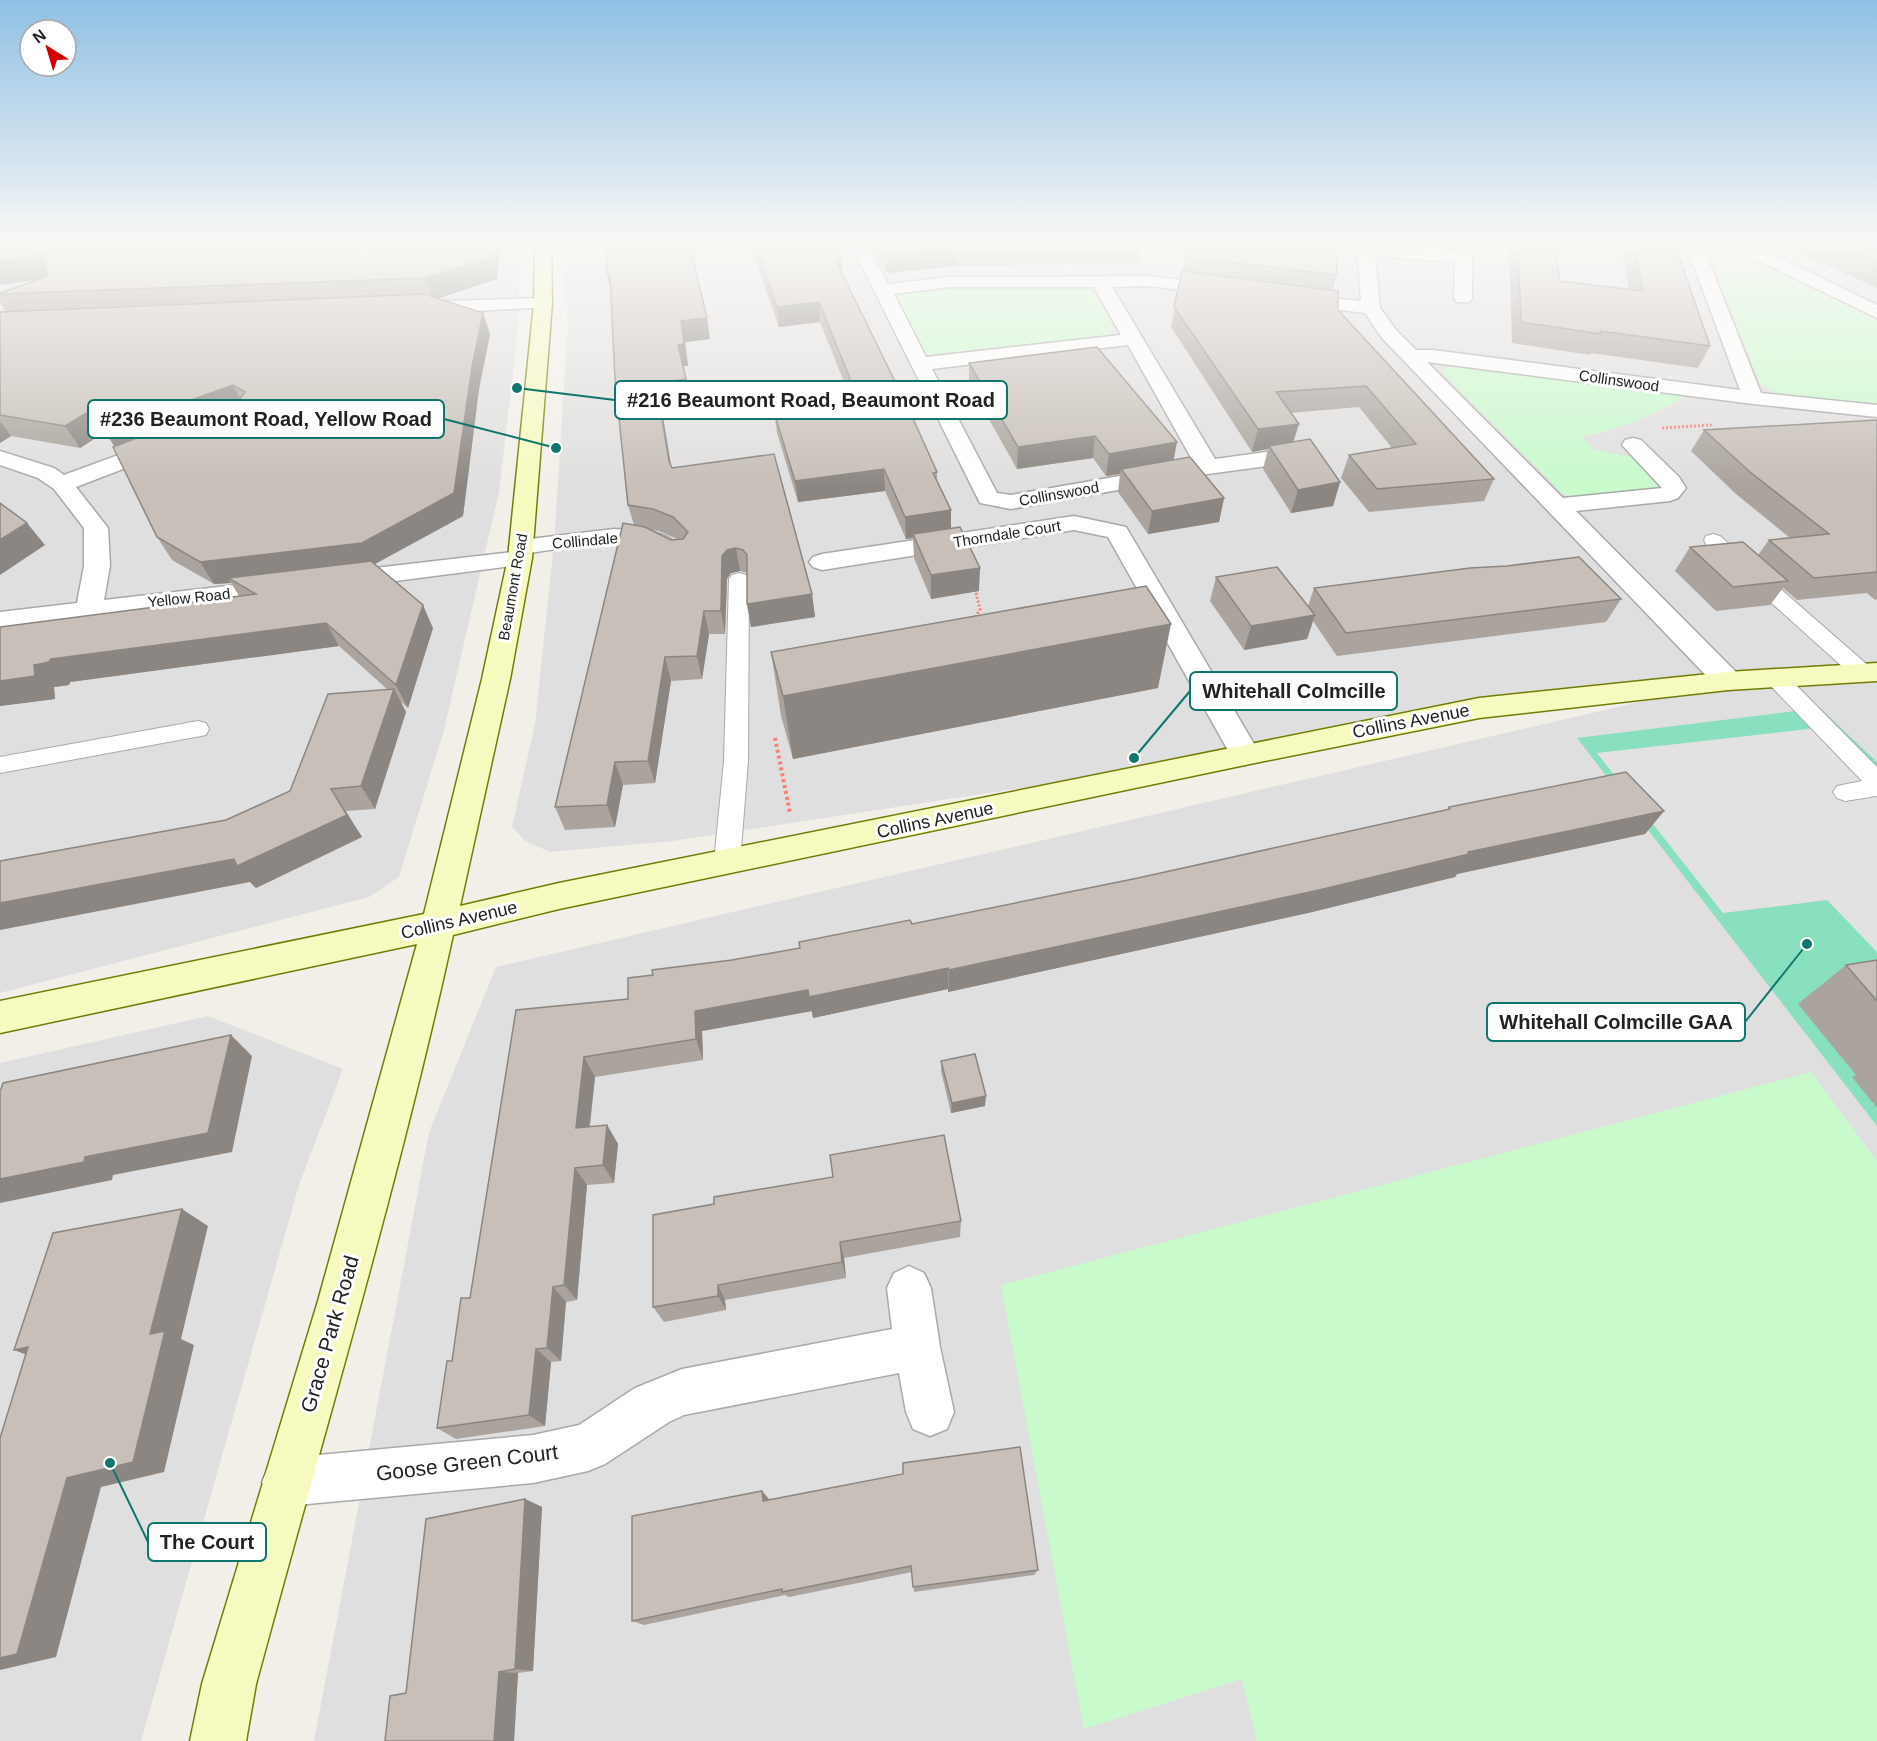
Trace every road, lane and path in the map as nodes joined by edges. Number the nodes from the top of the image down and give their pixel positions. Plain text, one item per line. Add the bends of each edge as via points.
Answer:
1 (541, 323) edge
2 (900, 323) edge
3 (1124, 323) edge
4 (1382, 323) edge
5 (1725, 323) edge
6 (1133, 339) junction
7 (1413, 356) junction
8 (920, 364) junction
9 (1754, 398) junction
10 (1877, 411) edge
11 (180, 439) edge
12 (1633, 446) dead end
13 (1295, 454) edge
14 (0, 458) edge
15 (1208, 467) junction
16 (63, 484) junction
17 (1558, 506) junction
18 (1713, 540) dead end
19 (521, 553) junction
20 (679, 555) edge
21 (822, 562) dead end
22 (739, 579) dead end
23 (973, 586) edge
24 (89, 609) junction
25 (0, 620) edge
26 (974, 622) edge
27 (1870, 673) edge
28 (1777, 679) junction
29 (1728, 681) junction
30 (198, 729) dead end
31 (773, 731) dead end
32 (1245, 754) junction
33 (0, 765) edge
34 (1877, 782) edge
35 (1877, 787) edge
36 (1845, 792) dead end
37 (800, 847) junction
38 (727, 862) junction
39 (439, 925) junction
40 (0, 1017) edge
41 (909, 1288) dead end
42 (917, 1347) junction
43 (930, 1412) dead end
44 (286, 1482) junction
45 (218, 1741) edge

1 - 19 street, Beaumont Road
2 - 8 street, Collinswood
3 - 6 street
4 - 7 street
5 - 9 street
6 - 8 street
6 - 15 street
7 - 9 street, Collinswood
7 - 17 street
8 - 15 street, Collinswood via 988,498 1011,502
9 - 10 street, Collinswood
11 - 16 street
12 - 17 street via 1671,482 1674,488 1670,493
13 - 15 street, Collinswood
14 - 16 street via 46,473
16 - 24 street via 96,528 97,566
17 - 29 street
18 - 27 lane
19 - 20 street, Collindale via 596,539 643,537
19 - 24 street, Yellow Road via 311,584
19 - 39 street, Beaumont Road
21 - 32 street, Thorndale Court via 1074,524 1117,531
22 - 38 lane via 736,761
23 - 26 path via 980,609
24 - 25 street, Yellow Road
27 - 28 street, Collins Avenue
28 - 29 street, Collins Avenue
28 - 34 lane
29 - 32 street, Collins Avenue via 1479,708
30 - 33 lane
31 - 37 path
32 - 37 street, Collins Avenue
35 - 36 lane
37 - 38 street, Collins Avenue
38 - 39 street, Collins Avenue
39 - 40 street, Collins Avenue
39 - 44 street, Grace Park Road via 340,1301
41 - 42 street
42 - 43 street
42 - 44 street, Goose Green Court via 682,1392 652,1405 588,1447 534,1459
44 - 45 street, Grace Park Road via 229,1684

